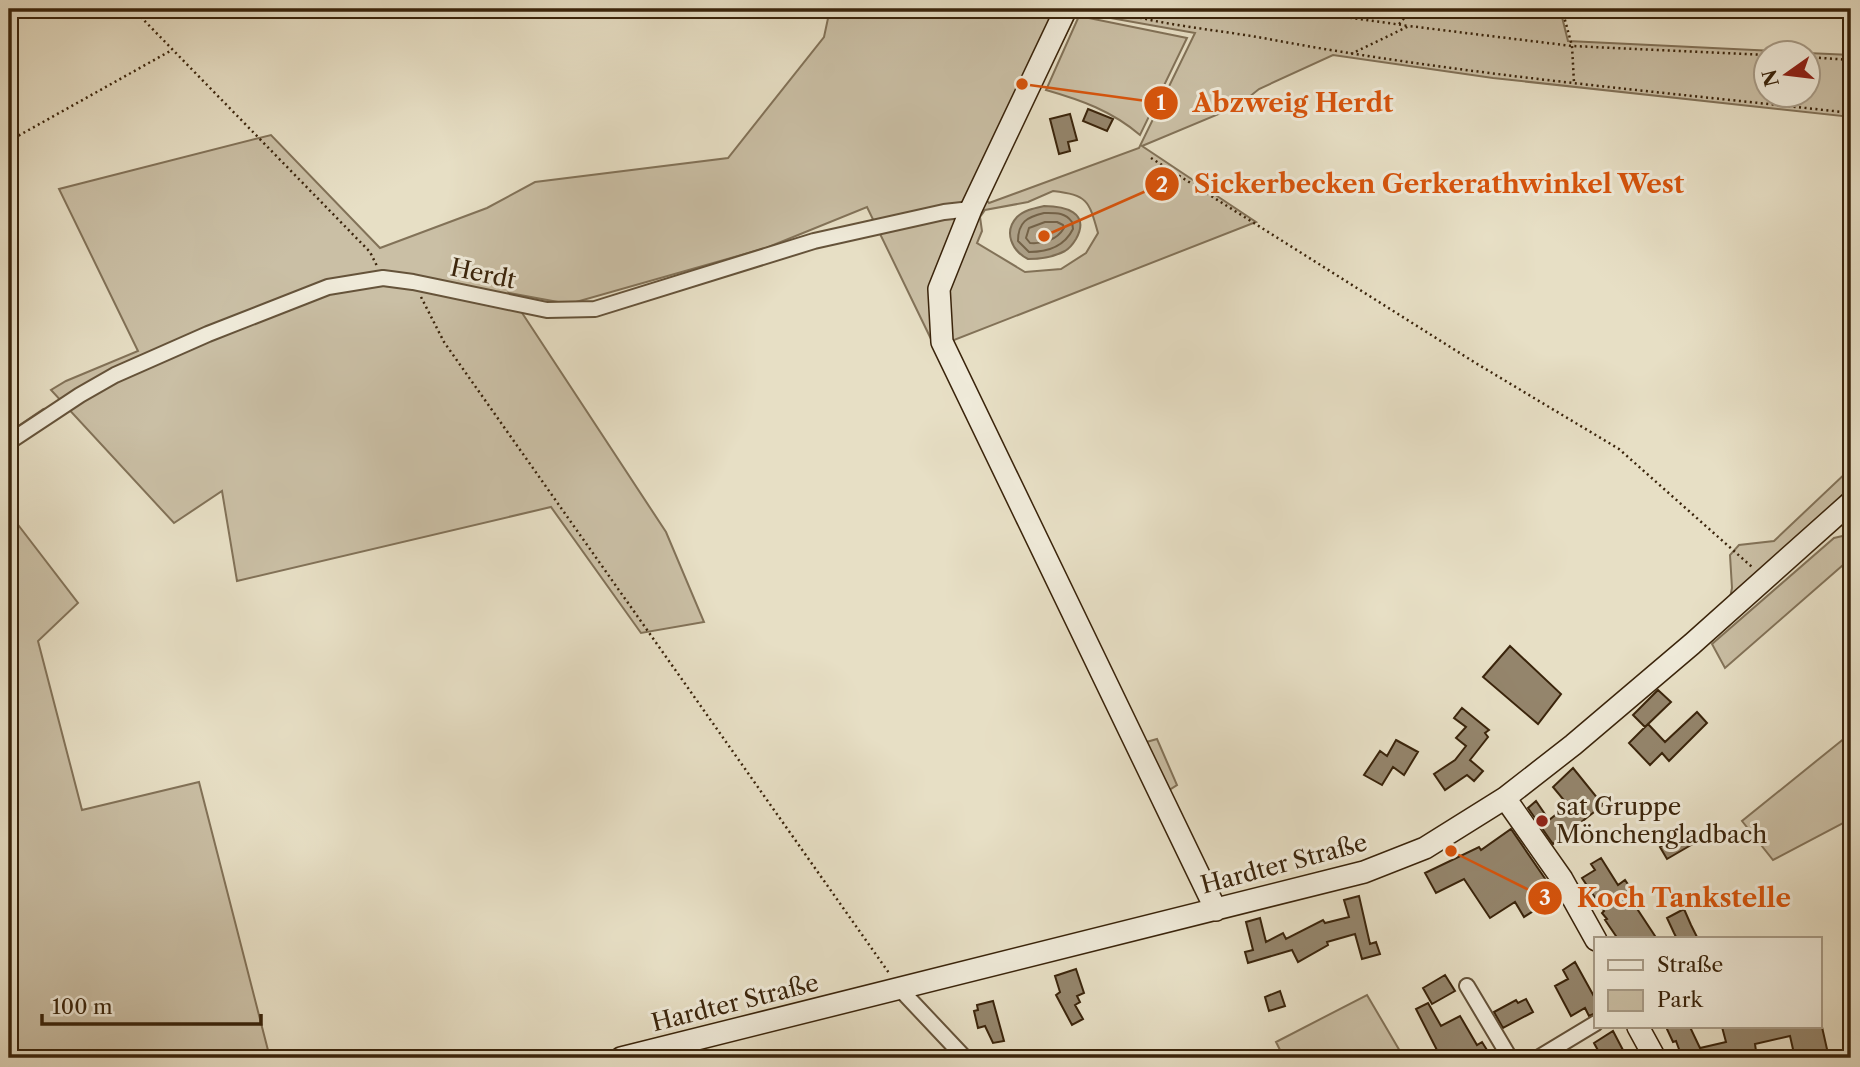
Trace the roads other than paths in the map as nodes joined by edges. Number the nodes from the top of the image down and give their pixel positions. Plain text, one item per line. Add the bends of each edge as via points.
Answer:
1 (1066, 9) edge
2 (971, 209) junction
3 (9, 442) edge
4 (1851, 502) edge
5 (1505, 798) junction
6 (1216, 910) junction
7 (1594, 937) edge
8 (1467, 986) dead end
9 (899, 988) junction
10 (1594, 1024) edge
11 (1639, 1028) edge
12 (621, 1058) edge
13 (965, 1058) edge
14 (1510, 1058) edge
15 (1538, 1058) edge
16 (1655, 1058) edge

1 - 2 main road
2 - 3 street, Herdt via 814,241 595,309 547,310 383,278 328,287 115,374
2 - 6 main road via 939,289 942,342
4 - 5 main road, Hardter Straße via 1573,745
5 - 6 main road, Hardter Straße via 1425,848 1364,873
5 - 7 main road via 1562,879
6 - 9 main road, Hardter Straße
8 - 14 street
9 - 12 main road, Hardter Straße
9 - 13 street
10 - 15 street
11 - 16 main road

